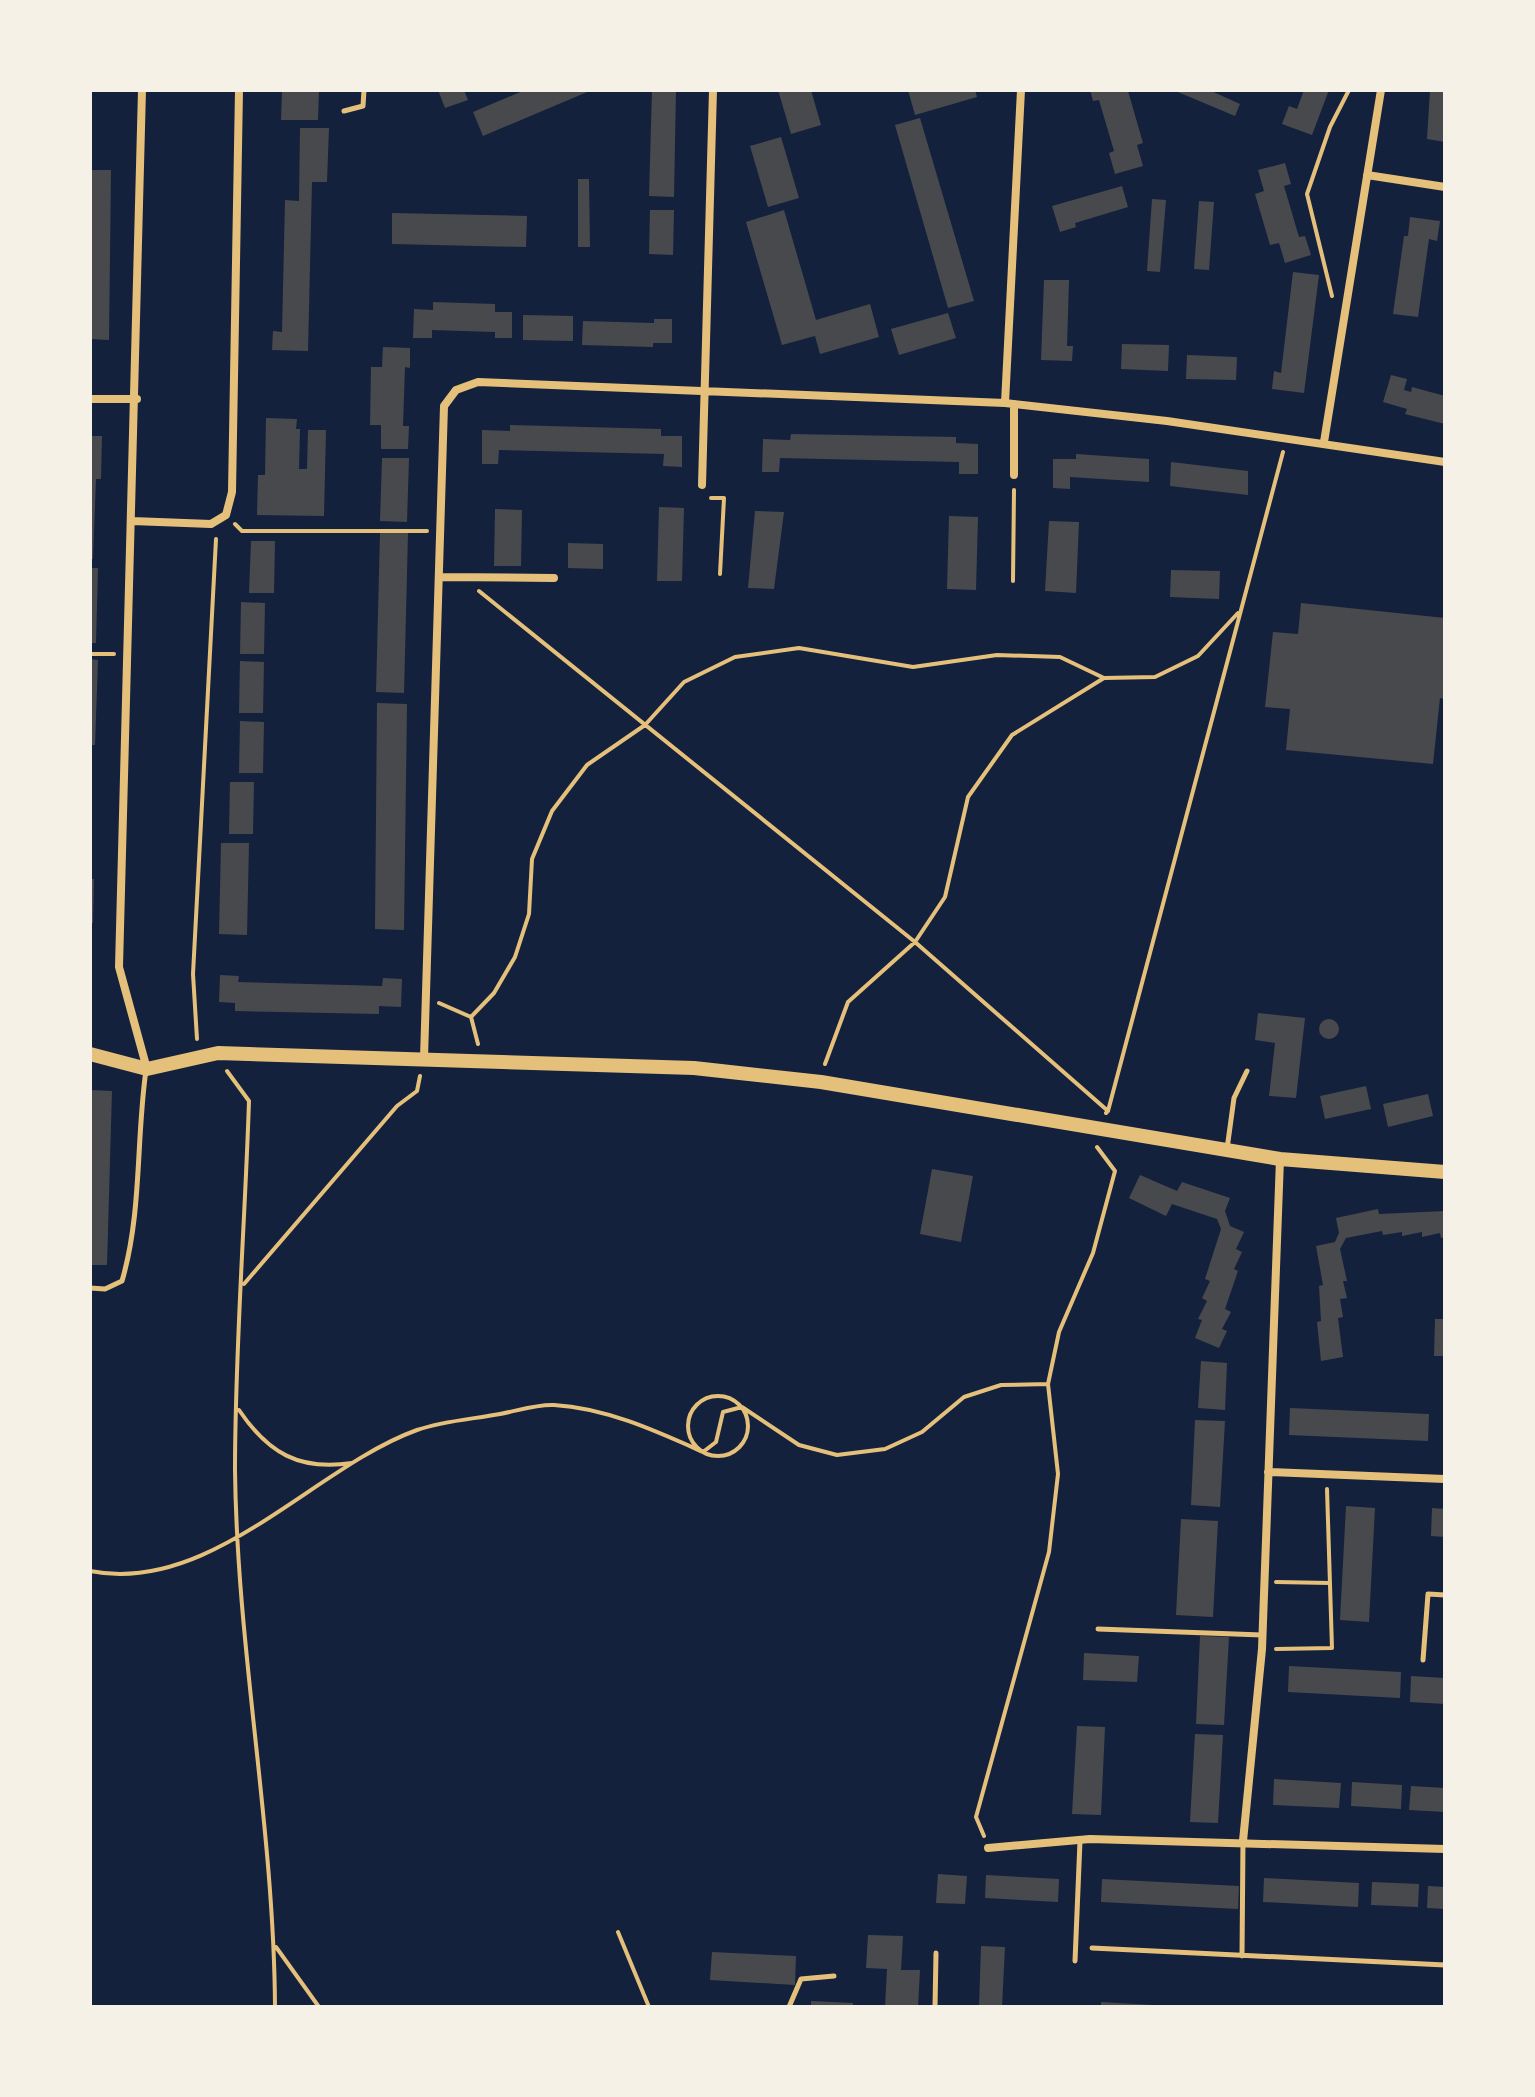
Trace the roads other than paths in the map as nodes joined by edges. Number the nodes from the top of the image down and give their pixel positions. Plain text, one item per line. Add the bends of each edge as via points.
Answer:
1 (142, 90) edge
2 (239, 90) edge
3 (364, 90) edge
4 (713, 90) edge
5 (1021, 90) edge
6 (1381, 90) edge
7 (344, 111) dead end
8 (1367, 175) junction
9 (1445, 187) edge
10 (706, 393) junction
11 (90, 399) edge
12 (137, 399) junction
13 (1009, 404) junction
14 (1324, 442) junction
15 (1445, 462) edge
16 (1014, 475) road end
17 (702, 485) road end
18 (132, 521) junction
19 (440, 577) junction
20 (554, 578) dead end
21 (90, 1054) edge
22 (424, 1058) junction
23 (147, 1069) junction
24 (1247, 1071) dead end
25 (1227, 1150) junction
26 (1280, 1159) junction
27 (1445, 1172) edge
28 (90, 1288) edge
29 (1268, 1472) junction
30 (1445, 1479) edge
31 (1445, 1595) edge
32 (1098, 1629) dead end
33 (1262, 1635) junction
34 (1423, 1660) dead end
35 (1080, 1840) junction
36 (1243, 1841) junction
37 (988, 1848) road end
38 (1445, 1849) edge
39 (1092, 1948) dead end
40 (936, 1953) dead end
41 (1242, 1956) junction
42 (1075, 1961) dead end
43 (1445, 1965) edge
44 (834, 1976) dead end
45 (789, 2007) edge
46 (935, 2007) edge

1 - 12 street
2 - 18 street via 232,492 226,515 211,524
3 - 7 lane via 363,106
4 - 10 street
5 - 13 street
6 - 8 street
8 - 9 street
8 - 14 street
10 - 13 street
10 - 17 street
10 - 19 street via 478,382 456,390 444,406
11 - 12 street
12 - 18 street
13 - 14 street
13 - 16 street
14 - 15 street
18 - 23 street via 119,967
19 - 20 street
19 - 22 street
21 - 23 street
22 - 23 street via 218,1053
22 - 25 street via 694,1068 821,1082
23 - 28 lane via 139,1121 134,1240 122,1281 105,1289
24 - 25 lane via 1234,1098
25 - 26 street
26 - 27 street
26 - 29 street
29 - 30 street
29 - 33 street
31 - 34 lane via 1428,1594
32 - 33 lane
33 - 36 street
35 - 36 street
35 - 37 street
35 - 42 lane
36 - 38 street
36 - 41 lane
39 - 41 lane
40 - 46 lane
41 - 43 lane
44 - 45 lane via 801,1979

